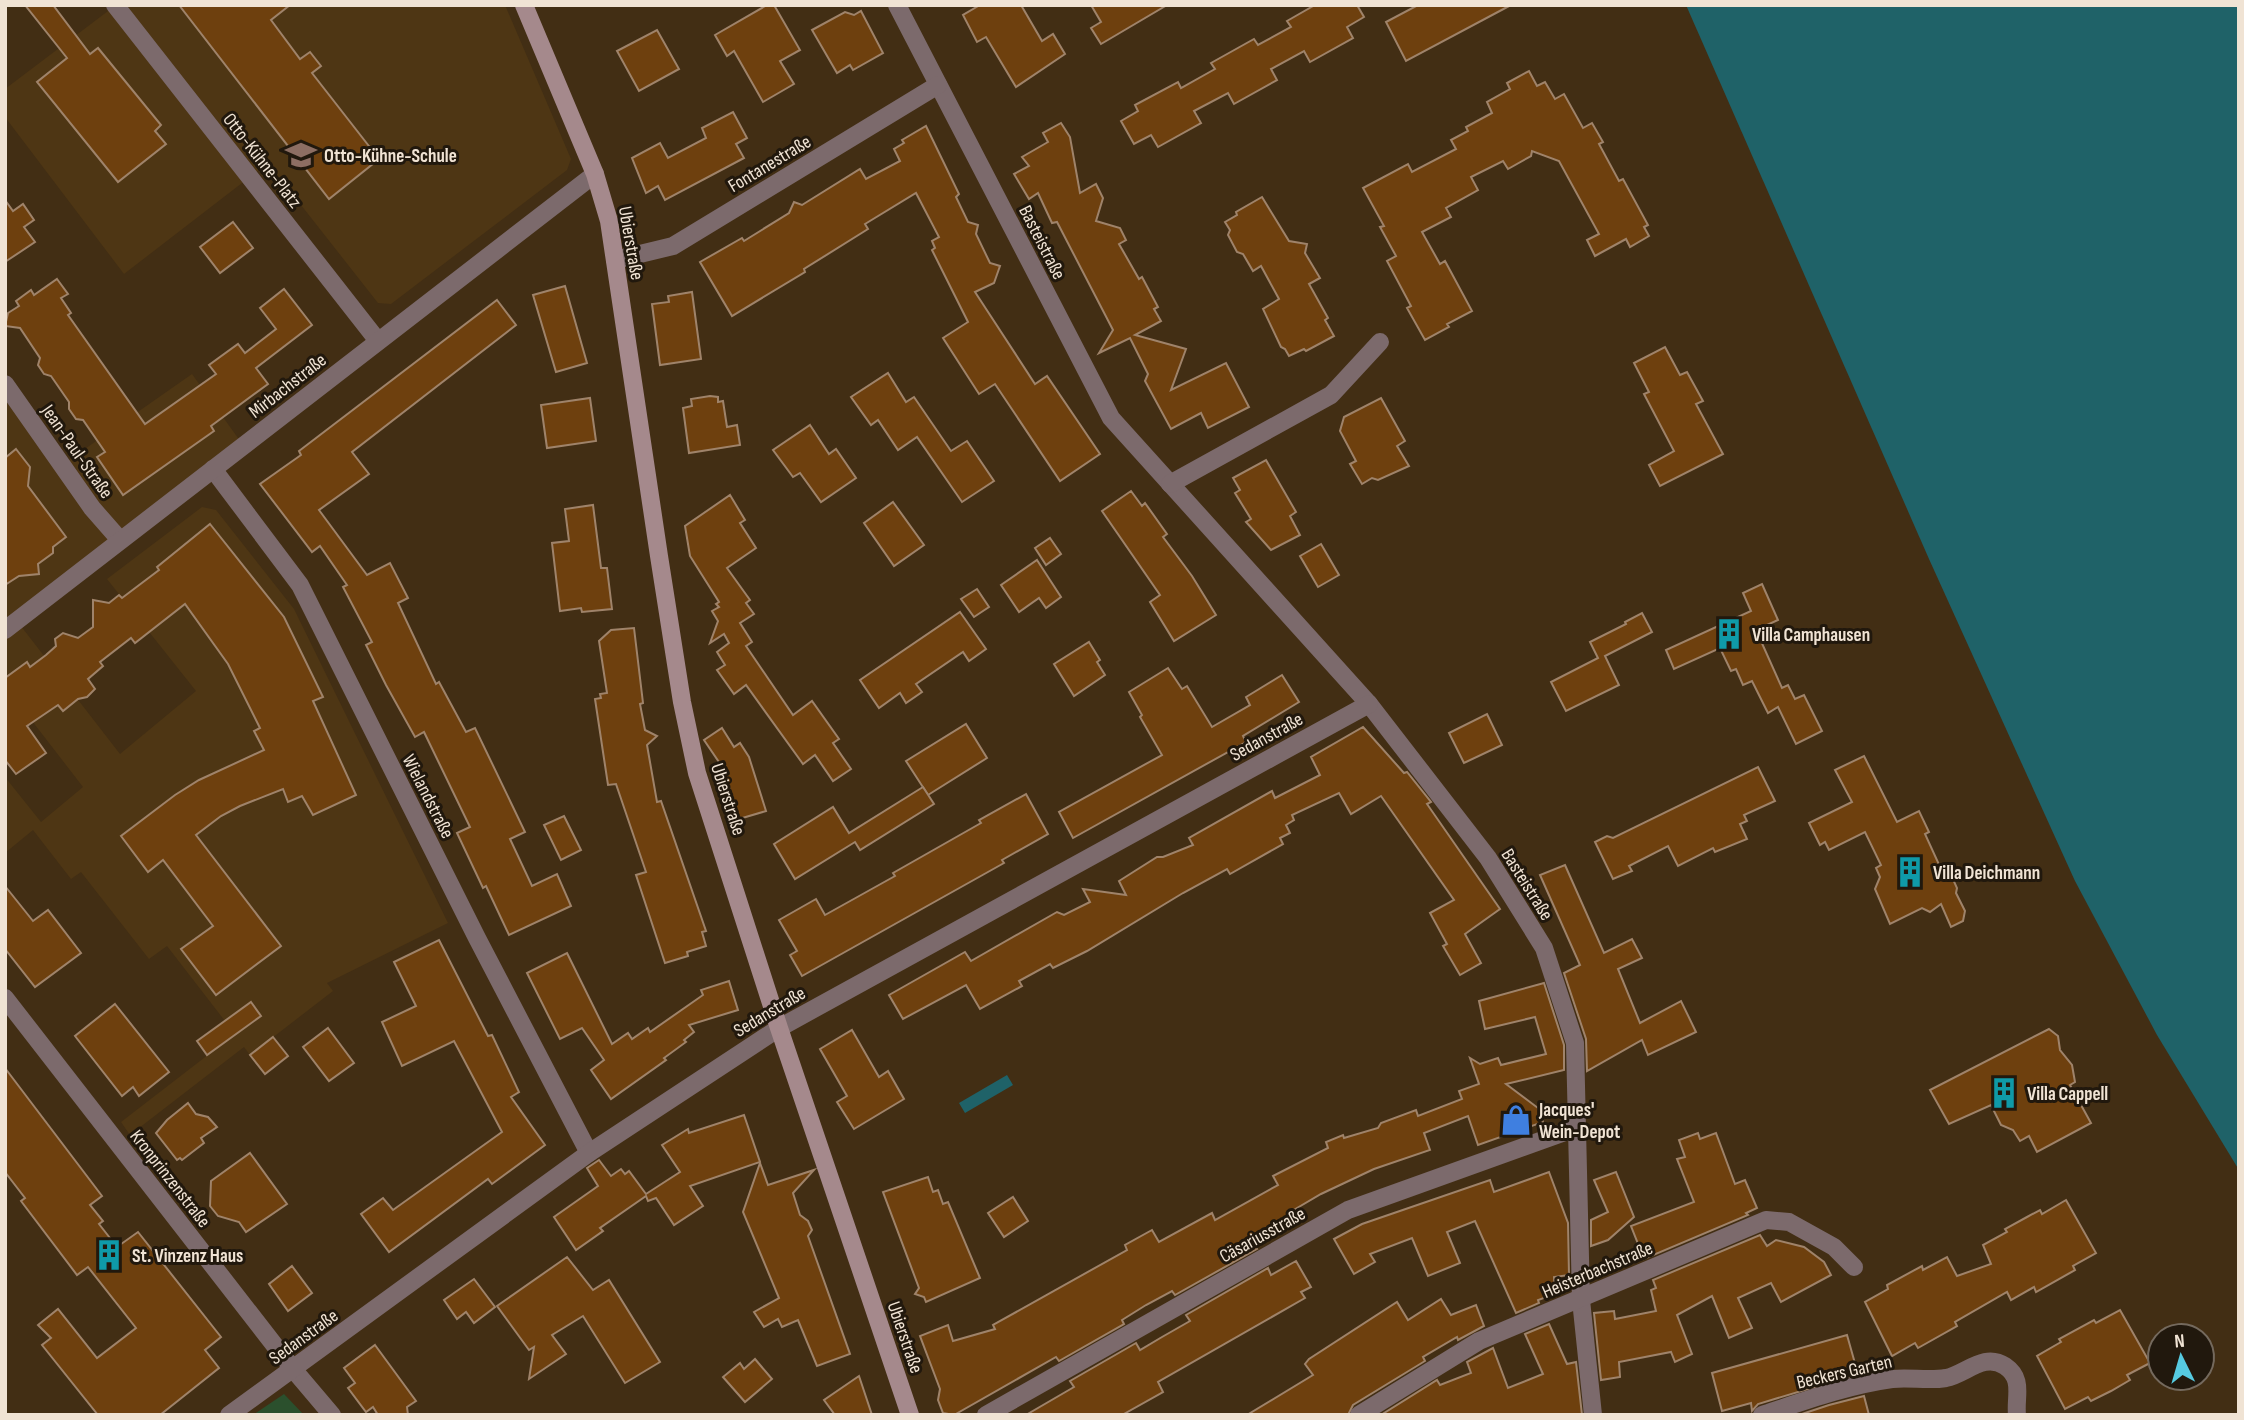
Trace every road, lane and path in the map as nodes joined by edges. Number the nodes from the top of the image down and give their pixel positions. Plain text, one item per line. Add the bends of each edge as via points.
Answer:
1 (115, 5) edge
2 (524, 5) edge
3 (897, 5) edge
4 (938, 85) junction
5 (595, 174) junction
6 (615, 260) junction
7 (378, 341) junction
8 (1380, 342) dead end
9 (5, 384) edge
10 (213, 469) junction
11 (1170, 484) junction
12 (120, 540) junction
13 (5, 630) edge
14 (1369, 704) junction
15 (5, 998) edge
16 (779, 1028) junction
17 (1576, 1128) junction
18 (589, 1153) junction
19 (1853, 1267) dead end
20 (1581, 1300) junction
21 (293, 1369) junction
22 (229, 1415) edge
23 (332, 1415) edge
24 (910, 1415) edge
25 (986, 1415) edge
26 (1359, 1415) edge
27 (1594, 1415) edge
28 (1762, 1415) edge
29 (2017, 1415) edge

1 - 7 street, Otto-Kühne-Platz
2 - 5 main road
3 - 4 street, Basteistraße
4 - 6 street, Fontanestraße via 673,246
4 - 11 street, Basteistraße via 1111,418
5 - 6 main road, Ubierstraße
5 - 7 street, Mirbachstraße
6 - 16 main road, Ubierstraße via 665,596 697,773
7 - 10 street, Mirbachstraße
8 - 11 street via 1331,395
9 - 12 street, Jean-Paul-Straße via 92,508
10 - 12 street, Mirbachstraße
10 - 18 street, Wielandstraße via 300,585
11 - 14 street, Basteistraße
12 - 13 street, Mirbachstraße
14 - 16 street, Sedanstraße
14 - 17 street, Basteistraße via 1488,858 1544,948 1575,1043
15 - 21 street, Kronprinzenstraße
16 - 18 street, Sedanstraße
16 - 24 main road, Ubierstraße
17 - 20 street, Basteistraße
17 - 25 street, Cäsariusstraße via 1348,1210
18 - 21 street, Sedanstraße
19 - 20 street, Heisterbachstraße via 1834,1247 1789,1222 1766,1220
20 - 26 street, Heisterbachstraße via 1479,1341
20 - 27 street, Basteistraße
21 - 22 street, Sedanstraße
21 - 23 street, Kronprinzenstraße
28 - 29 street, Beckers Garten via 1890,1380 1959,1375 1983,1361 2003,1364 2014,1373 2019,1387

